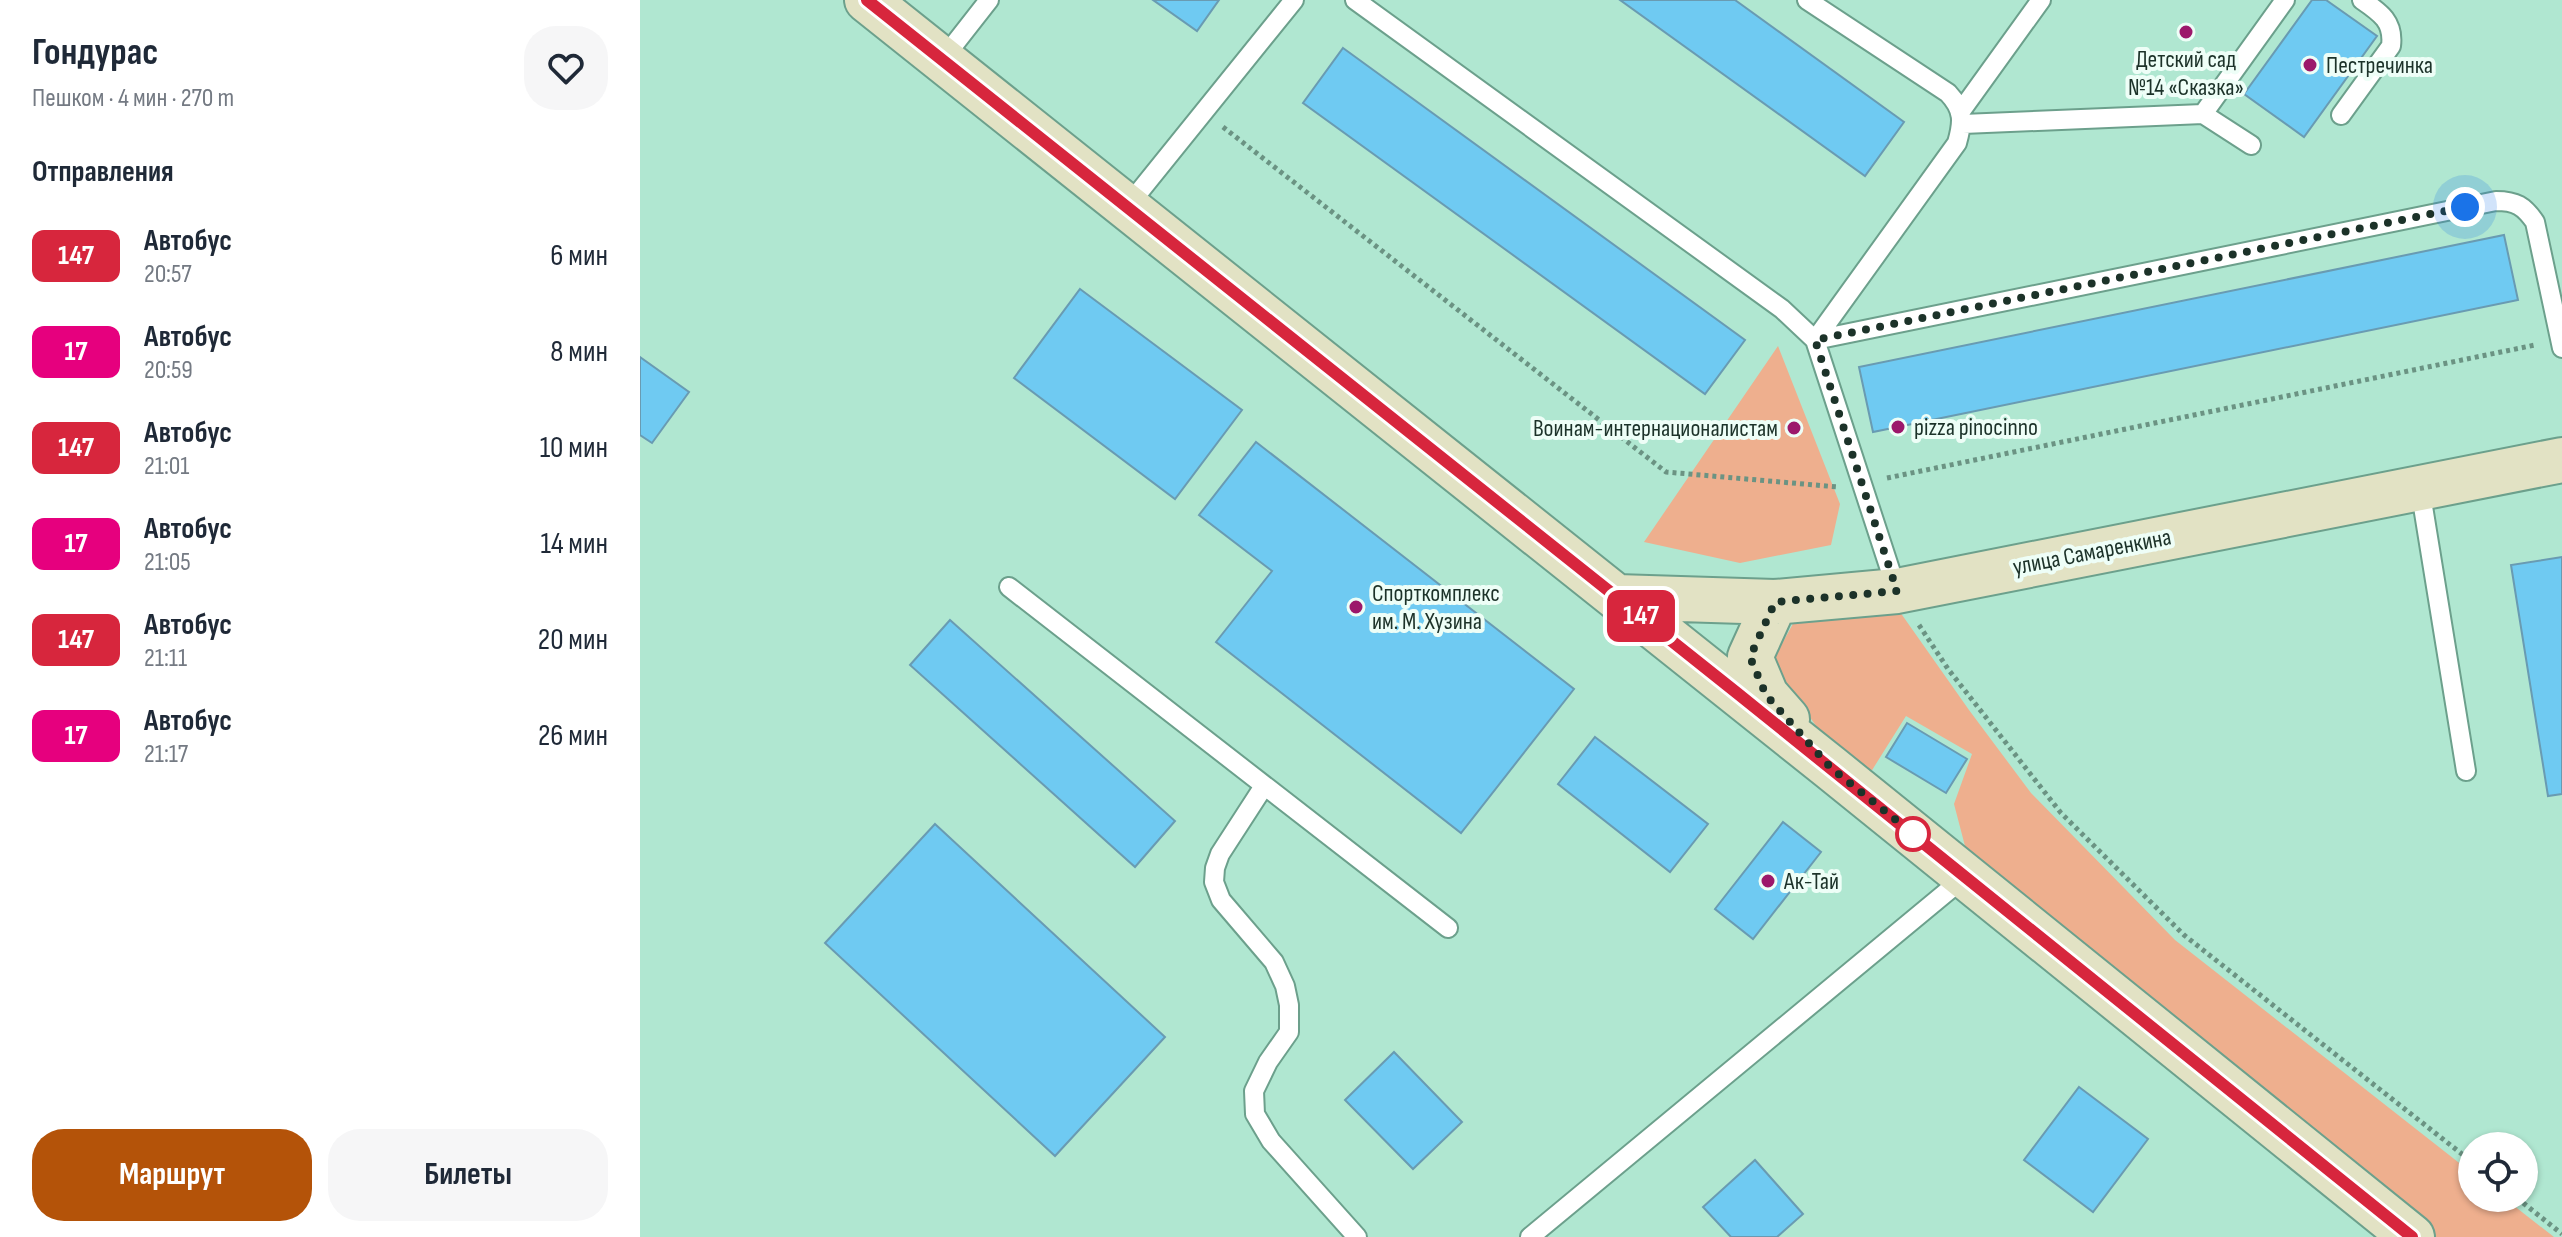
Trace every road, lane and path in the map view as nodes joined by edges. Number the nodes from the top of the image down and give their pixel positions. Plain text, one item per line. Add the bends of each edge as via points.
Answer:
1 (867, 0) edge
2 (989, 0) edge
3 (1294, 0) edge
4 (1355, 0) edge
5 (1807, 0) edge
6 (2041, 0) edge
7 (2285, 0) edge
8 (2362, 0) edge
9 (942, 60) junction
10 (1203, 112) junction
11 (2203, 114) junction
12 (2341, 115) dead end
13 (1962, 118) junction
14 (2251, 145) dead end
15 (1127, 207) junction
16 (2553, 263) edge
17 (1815, 340) junction
18 (2561, 344) edge
19 (2562, 460) edge
20 (1864, 483) junction
21 (2420, 488) junction
22 (1009, 587) dead end
23 (1897, 591) junction
24 (1617, 597) junction
25 (1775, 602) junction
26 (1831, 768) junction
27 (2466, 771) dead end
28 (1264, 786) junction
29 (1966, 876) junction
30 (1448, 928) dead end
31 (2458, 1151) edge
32 (2534, 1212) edge
33 (2562, 1234) edge
34 (1357, 1237) edge
35 (1530, 1237) edge
36 (2412, 1237) edge

1 - 9 main road
2 - 9 lane
3 - 10 lane
4 - 17 lane via 1782,309
5 - 13 lane via 1948,93
6 - 13 lane
7 - 11 lane
8 - 12 lane via 2390,24 2391,46
9 - 15 main road
10 - 15 lane
10 - 20 path via 1666,472 1845,487
11 - 13 lane
11 - 14 lane
13 - 17 lane via 1957,143
15 - 24 main road
16 - 17 lane via 2524,207 2496,201
16 - 18 lane
17 - 20 lane
18 - 20 path
19 - 21 main road, улица Самаренкина
20 - 23 lane
21 - 23 main road, улица Самаренкина
21 - 27 lane
22 - 28 lane
23 - 25 main road, улица Самаренкина
23 - 31 path via 1948,669 2061,813 2184,935
24 - 25 main road, улица Самаренкина
24 - 26 main road
25 - 26 main road via 1750,657 1766,695
26 - 29 main road
28 - 30 lane
28 - 34 lane via 1220,854 1214,882 1221,900 1274,962 1289,1005 1289,1032 1254,1091 1255,1114 1271,1141
29 - 35 lane
29 - 36 main road
32 - 33 path

